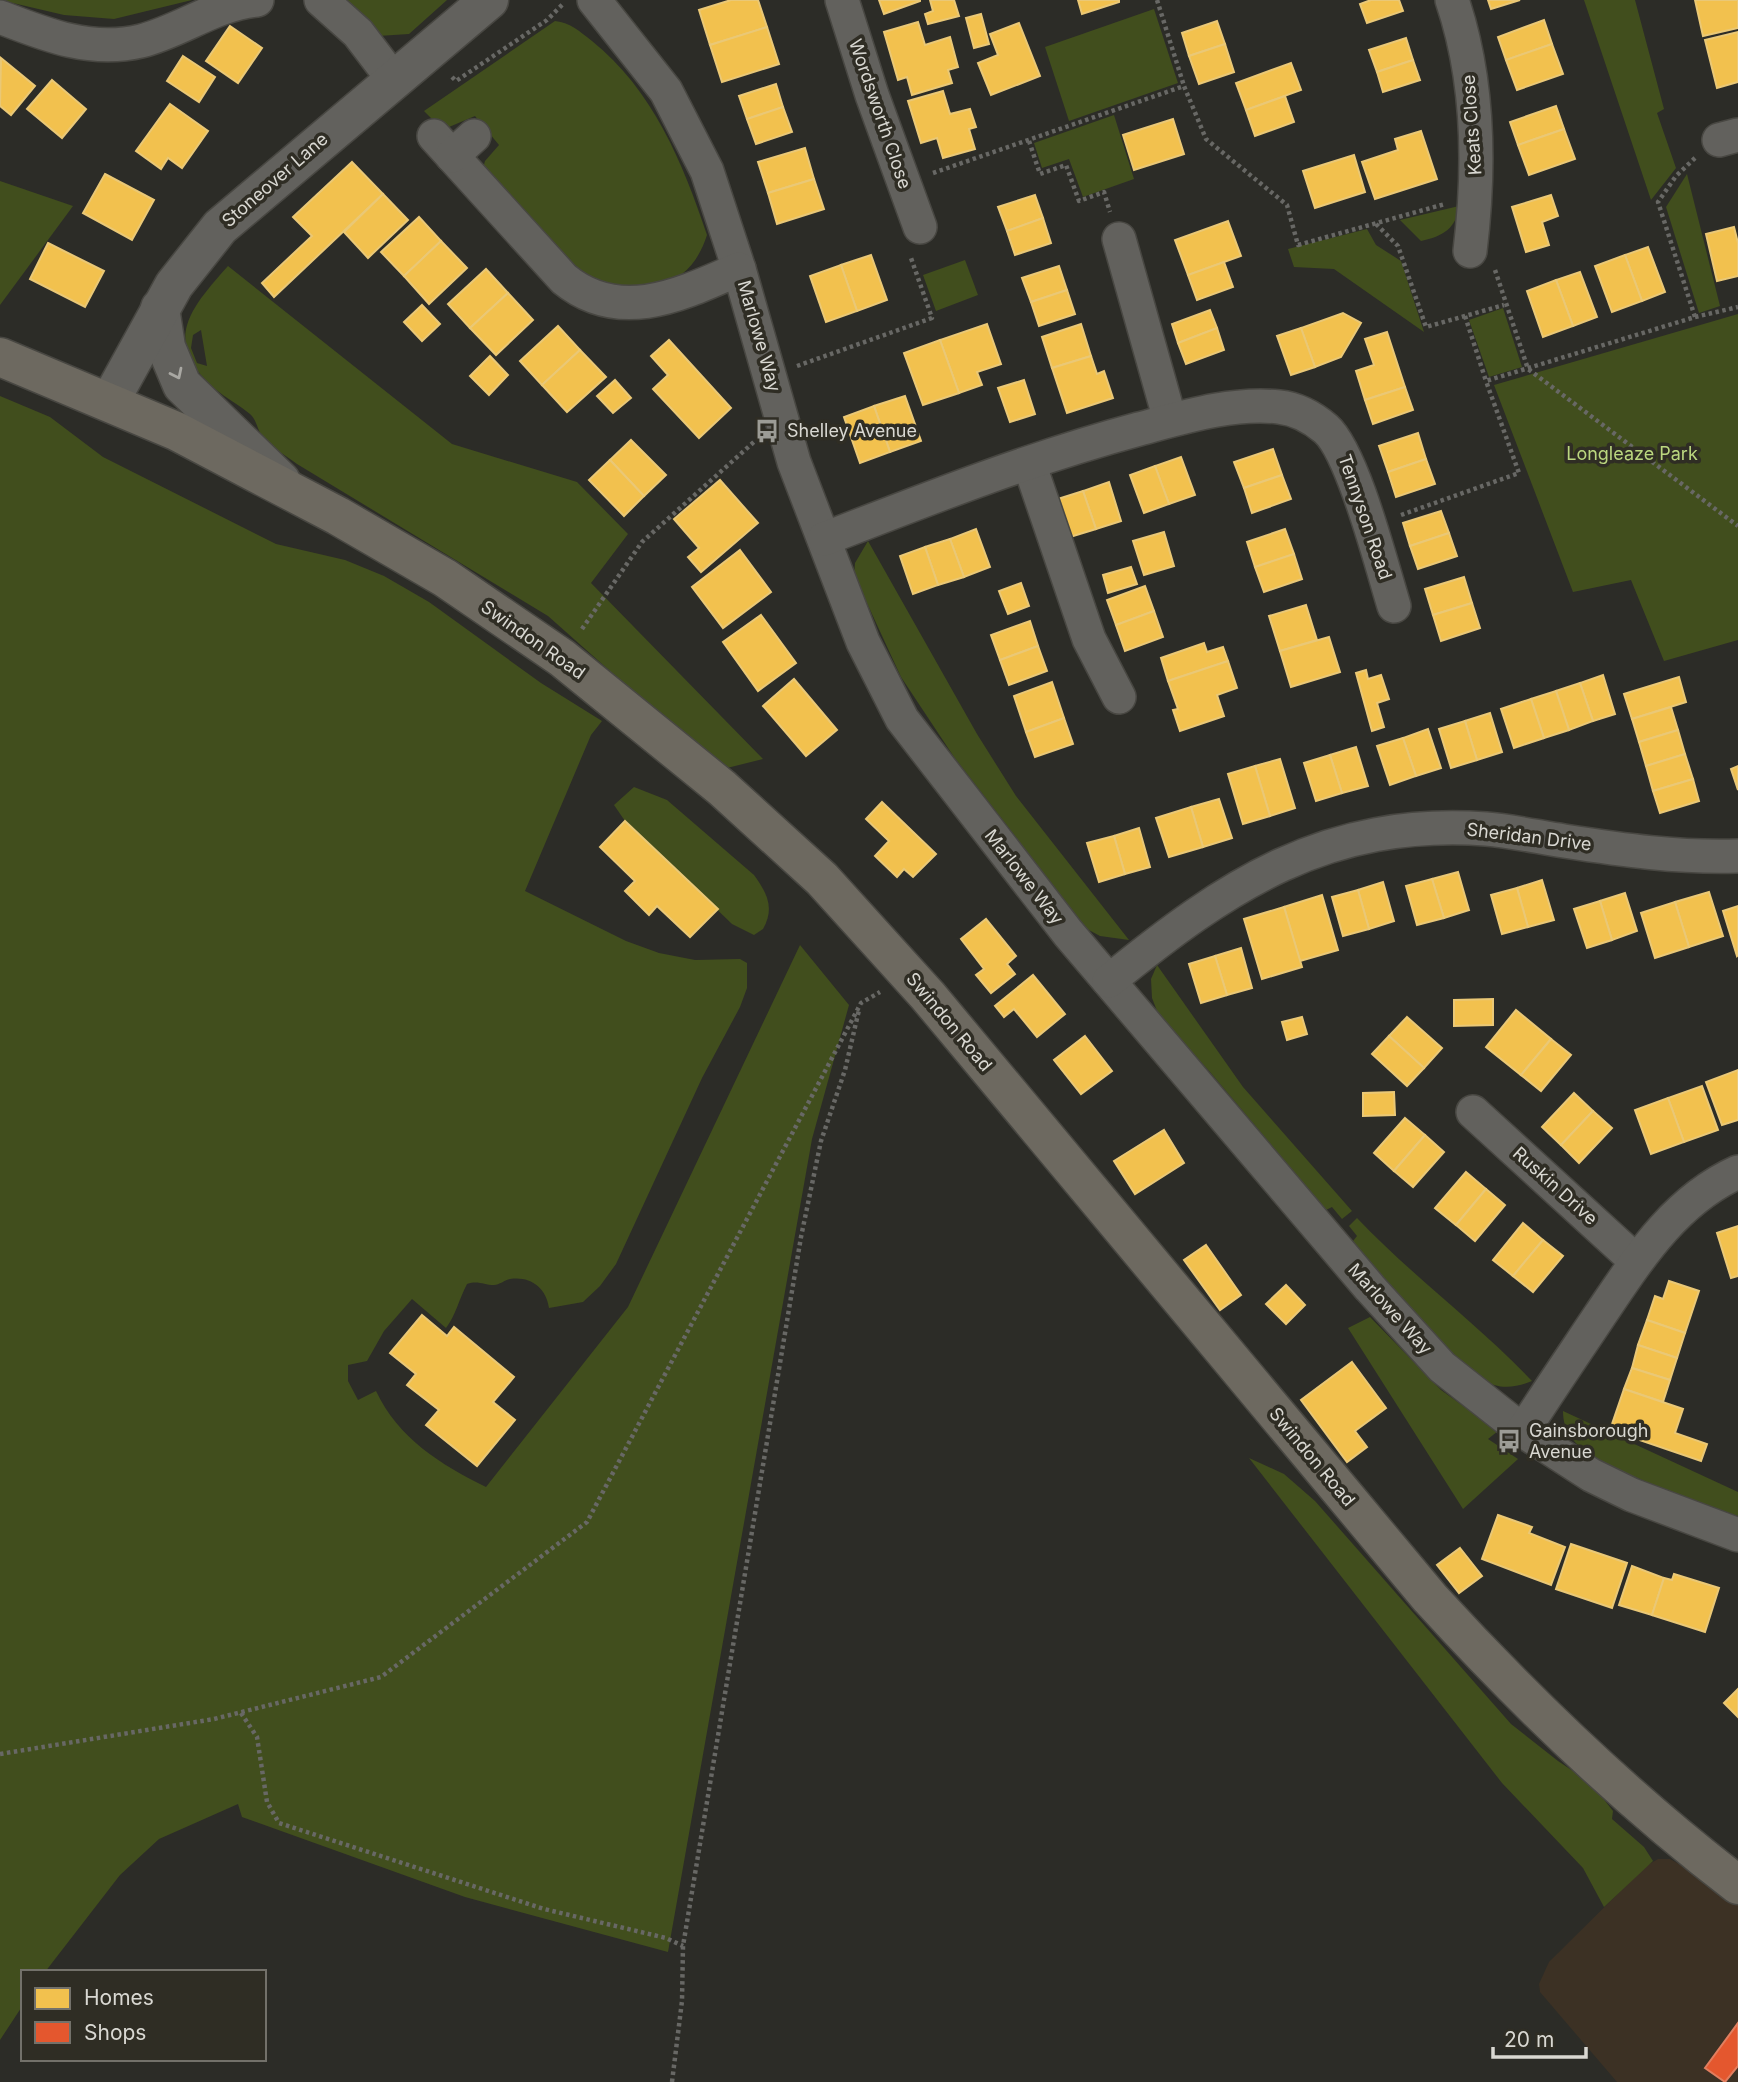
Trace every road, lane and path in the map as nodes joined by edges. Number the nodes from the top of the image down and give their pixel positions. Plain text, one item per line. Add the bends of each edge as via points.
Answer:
1 (257, 0) edge
2 (321, 0) edge
3 (489, 0) edge
4 (567, 0) edge
5 (594, 0) edge
6 (842, 0) edge
7 (1157, 0) edge
8 (1452, 0) edge
9 (0, 17) edge
10 (429, 49) junction
11 (393, 79) junction
12 (1184, 86) junction
13 (1728, 137) edge
14 (1030, 141) junction
15 (453, 143) dead end
16 (904, 182) junction
17 (1477, 195) junction
18 (1376, 224) junction
19 (920, 227) dead end
20 (1119, 239) joint
21 (1470, 251) dead end
22 (910, 261) dead end
23 (739, 269) junction
24 (1738, 307) edge
25 (160, 308) junction
26 (1465, 316) junction
27 (1695, 317) junction
28 (0, 357) edge
29 (1528, 369) junction
30 (770, 376) junction
31 (1486, 381) junction
32 (110, 401) junction
33 (782, 418) junction
34 (1170, 421) junction
35 (1028, 463) junction
36 (294, 493) junction
37 (1369, 526) junction
38 (1738, 526) edge
39 (824, 539) junction
40 (1394, 606) dead end
41 (562, 658) junction
42 (1119, 697) dead end
43 (1738, 856) edge
44 (1109, 981) junction
45 (1473, 1112) dead end
46 (1738, 1172) edge
47 (1636, 1261) junction
48 (1523, 1431) junction
49 (1738, 1535) edge
50 (240, 1713) junction
51 (0, 1755) edge
52 (1738, 1885) edge
53 (683, 1945) junction
54 (673, 2082) edge

1 - 9 street via 236,2 141,40 100,45 58,40
2 - 11 street via 358,33
3 - 10 street, Stoneover Lane
4 - 10 path via 547,20 456,81
5 - 23 street, Marlowe Way via 666,91 707,171
6 - 16 street, Wordsworth Close
7 - 12 path
8 - 17 street, Keats Close via 1471,91
10 - 11 street, Stoneover Lane
11 - 25 street, Stoneover Lane via 220,227
12 - 14 path
12 - 18 path via 1206,139 1287,205 1298,245
13 - 27 path via 1676,176 1658,202
14 - 16 path
14 - 20 path via 1040,174 1066,165 1079,201 1104,192
15 - 23 street via 564,279 584,294 622,303 663,300
16 - 19 street, Wordsworth Close
17 - 18 path
17 - 21 street, Keats Close
18 - 26 path via 1398,246 1426,327
20 - 34 street
22 - 30 path via 932,318
23 - 30 street, Marlowe Way
24 - 27 path
25 - 32 street, Stoneover Lane
25 -> 36 street via 166,347 182,385
26 - 29 path via 1504,304
26 - 31 path
27 - 29 path
28 - 32 main road, Swindon Road
29 - 31 path
29 - 38 path
30 - 33 street, Marlowe Way
31 - 37 path via 1519,474
32 - 36 main road, Swindon Road
33 - 39 street, Marlowe Way
33 - 41 path via 642,542
34 - 35 street, Tennyson Road
34 - 37 street, Tennyson Road via 1256,406 1296,410 1340,444
35 - 39 street, Tennyson Road
35 - 42 street via 1089,639
36 - 41 main road, Swindon Road via 445,578
37 - 40 street, Tennyson Road
39 - 44 street, Marlowe Way via 863,642 902,719
41 - 52 main road, Swindon Road via 722,788 822,879 928,996 1430,1598 1503,1678 1577,1748
43 - 44 street, Sheridan Drive via 1640,853 1488,829 1381,833 1328,846 1241,884 1172,929
44 - 48 street, Marlowe Way via 1409,1333 1442,1367
45 - 47 street, Ruskin Drive
46 - 47 street via 1672,1216
47 - 48 street
48 - 49 street, Marlowe Way via 1622,1490
50 - 51 path
50 - 53 path via 257,1737 267,1802 279,1823 544,1909
50 - 53 path via 381,1677 587,1522 861,1003 821,1141 801,1237
53 - 54 path

